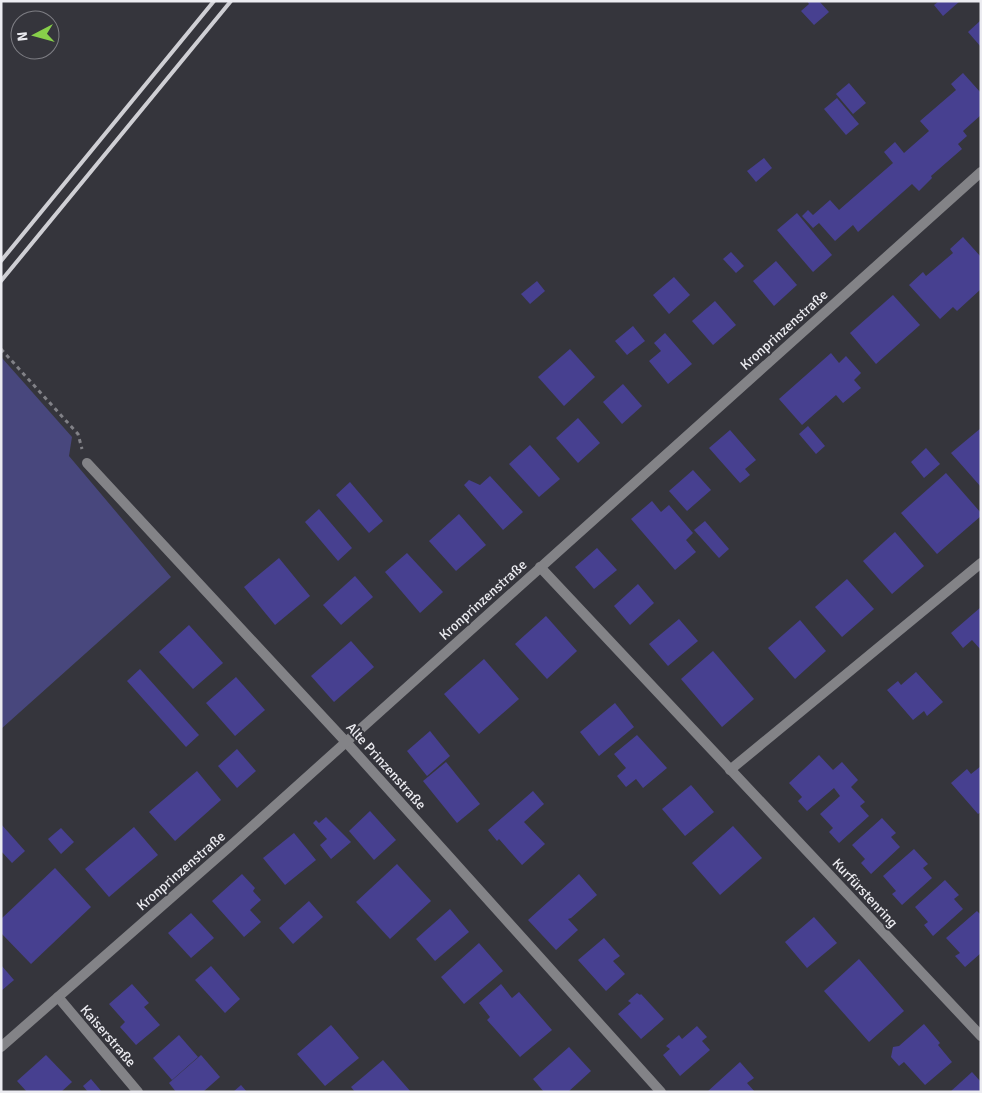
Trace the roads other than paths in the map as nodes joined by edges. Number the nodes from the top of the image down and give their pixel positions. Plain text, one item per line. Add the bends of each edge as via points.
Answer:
1 (981, 172) edge
2 (87, 463) road end
3 (981, 563) edge
4 (540, 567) junction
5 (346, 742) junction
6 (730, 770) junction
7 (58, 998) junction
8 (981, 1036) edge
9 (1, 1047) edge
10 (138, 1092) edge
11 (661, 1092) edge

1 - 4 street, Kronprinzenstraße
2 - 5 street, Alte Prinzenstraße
3 - 6 street
4 - 5 street, Kronprinzenstraße
4 - 6 street, Kurfürstenring
5 - 7 street, Kronprinzenstraße
5 - 11 street, Alte Prinzenstraße
6 - 8 street, Kurfürstenring
7 - 9 street, Kronprinzenstraße
7 - 10 street, Kaiserstraße

